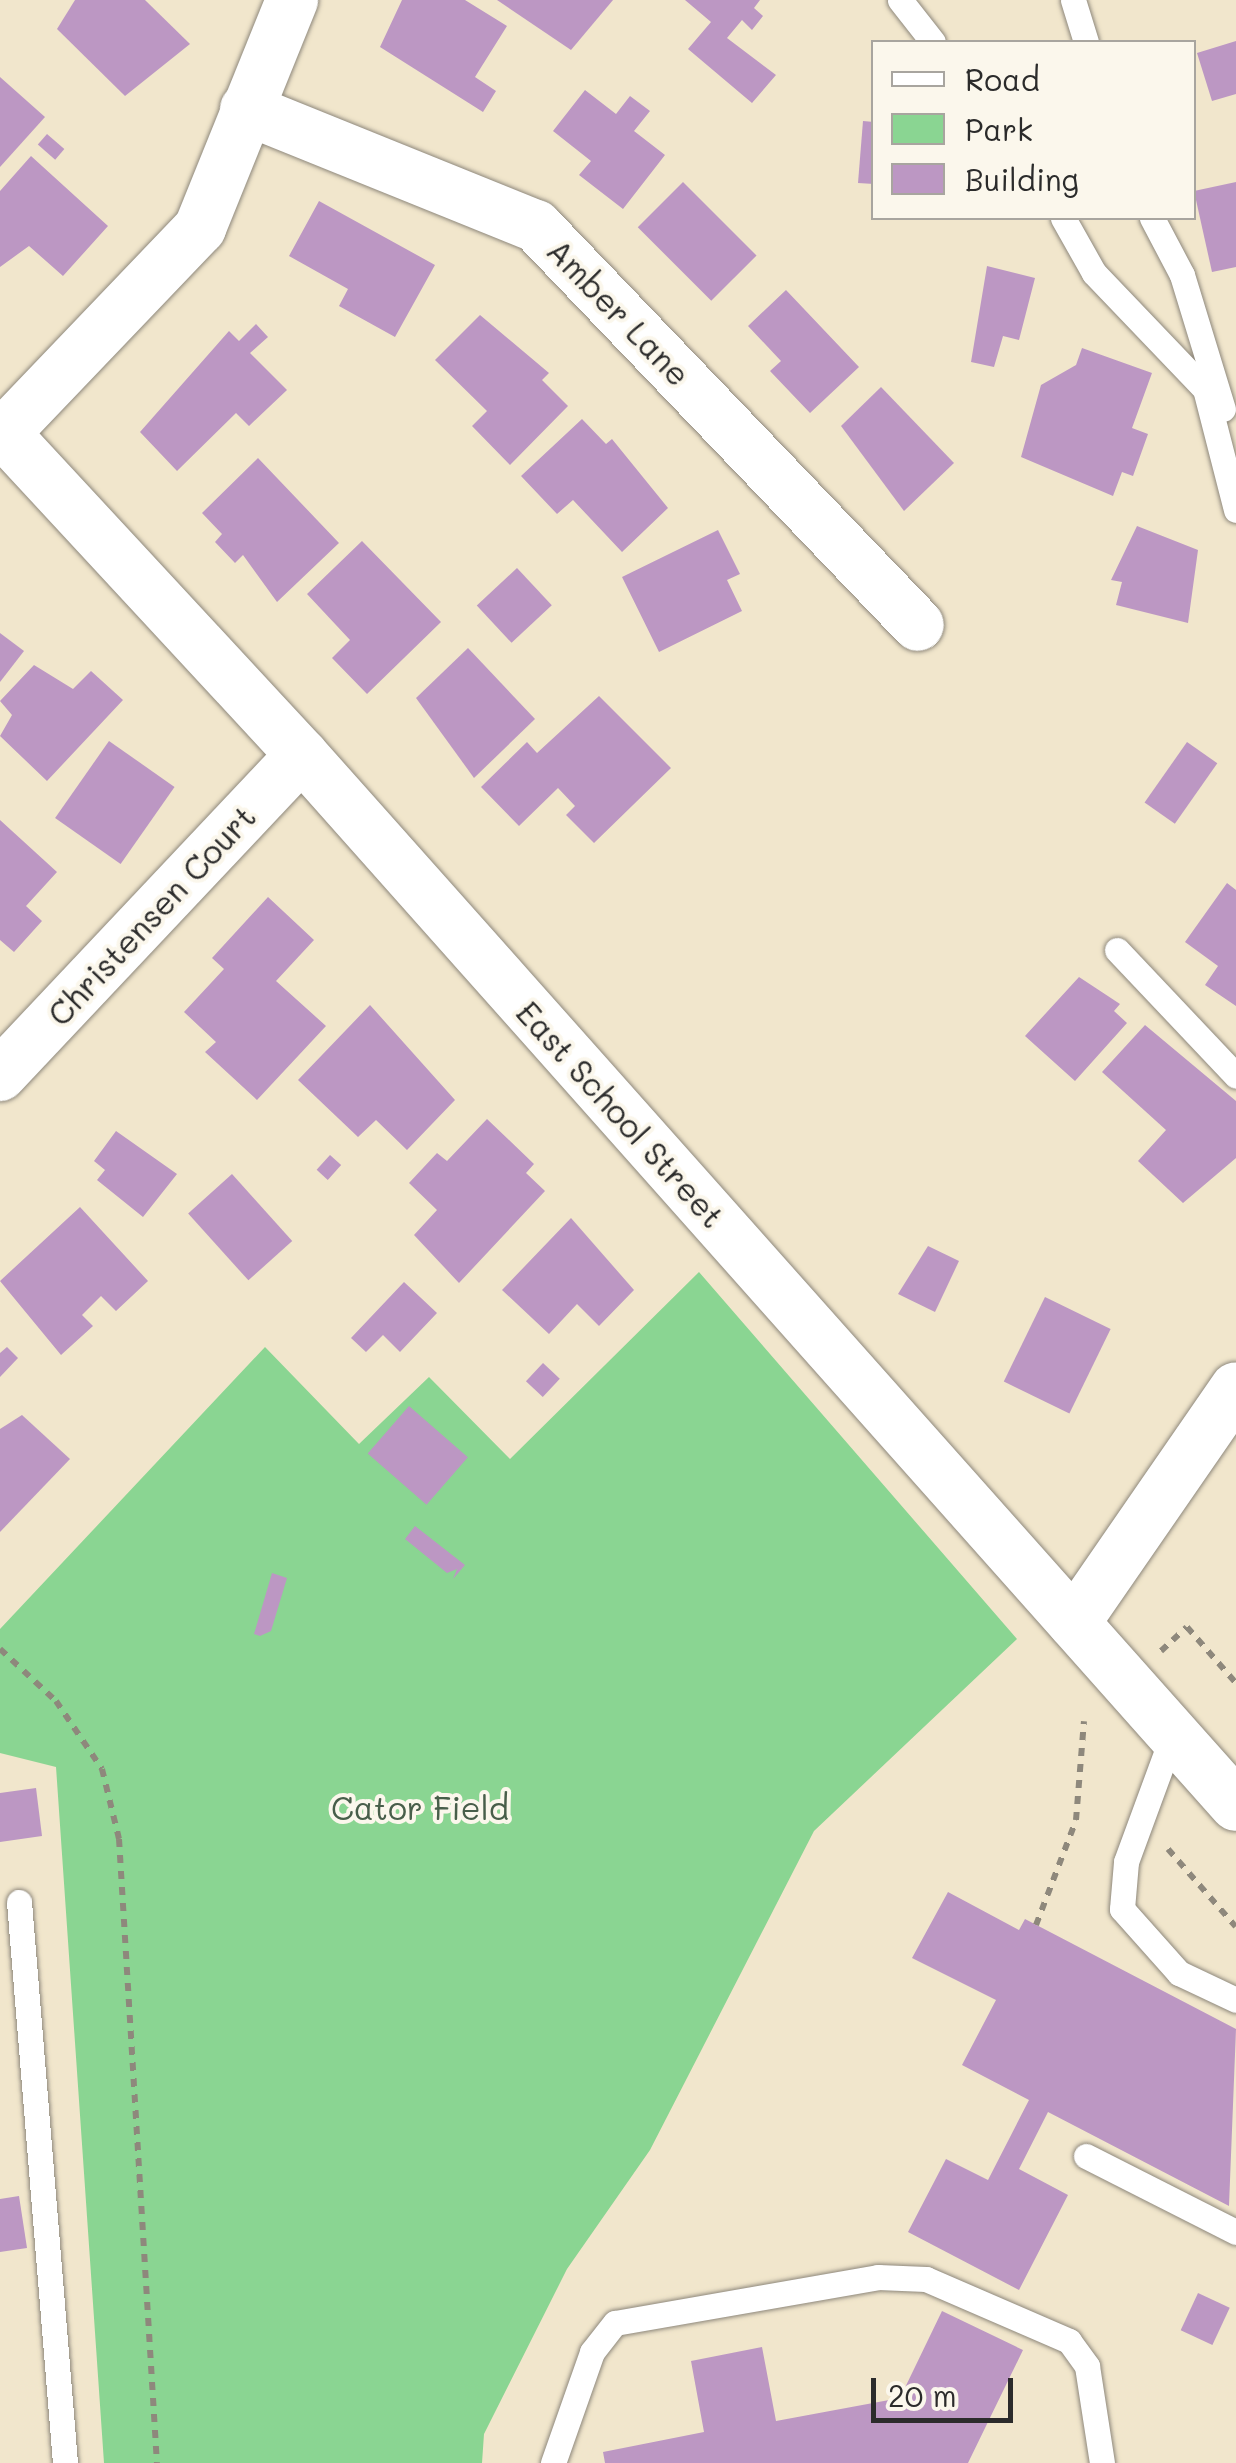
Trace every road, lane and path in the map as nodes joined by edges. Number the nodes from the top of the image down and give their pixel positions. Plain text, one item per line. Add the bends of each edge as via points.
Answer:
1 (292, 0) edge
2 (900, 0) edge
3 (1073, 0) edge
4 (931, 40) edge
5 (1085, 40) edge
6 (246, 109) junction
7 (1064, 220) edge
8 (1153, 220) edge
9 (2, 432) edge
10 (1224, 463) junction
11 (1236, 510) edge
12 (918, 625) dead end
13 (302, 755) junction
14 (1117, 950) dead end
15 (0, 1076) edge
16 (1236, 1076) edge
17 (1236, 1388) edge
18 (1074, 1623) junction
19 (0, 1649) edge
20 (1159, 1653) dead end
21 (1236, 1683) edge
22 (1084, 1720) dead end
23 (1173, 1734) junction
24 (1236, 1805) edge
25 (1154, 1833) dead end
26 (19, 1902) dead end
27 (1036, 1925) dead end
28 (1236, 1927) edge
29 (1236, 2000) edge
30 (1086, 2156) dead end
31 (1236, 2232) edge
32 (65, 2463) edge
33 (157, 2463) edge
34 (553, 2463) edge
35 (1102, 2463) edge

1 - 6 street
2 - 4 lane
3 - 5 lane
6 - 9 street via 223,187 200,228
6 - 12 street, Amber Lane via 536,226
7 - 10 lane via 1094,272 1206,389
8 - 10 lane via 1213,363
9 - 13 street, East School Street
10 - 11 lane
13 - 15 street, Christensen Court
13 - 18 street, East School Street
14 - 16 lane
17 - 18 street
18 - 23 street, East School Street
19 - 33 path via 56,1701 102,1769 120,1840
20 - 21 path via 1187,1628
22 - 27 path via 1076,1820
23 - 24 street, East School Street
23 - 29 lane via 1126,1862 1122,1909 1179,1973
25 - 28 path
26 - 32 lane
30 - 31 lane
34 - 35 lane via 592,2352 615,2323 878,2277 926,2279 1069,2341 1087,2366

